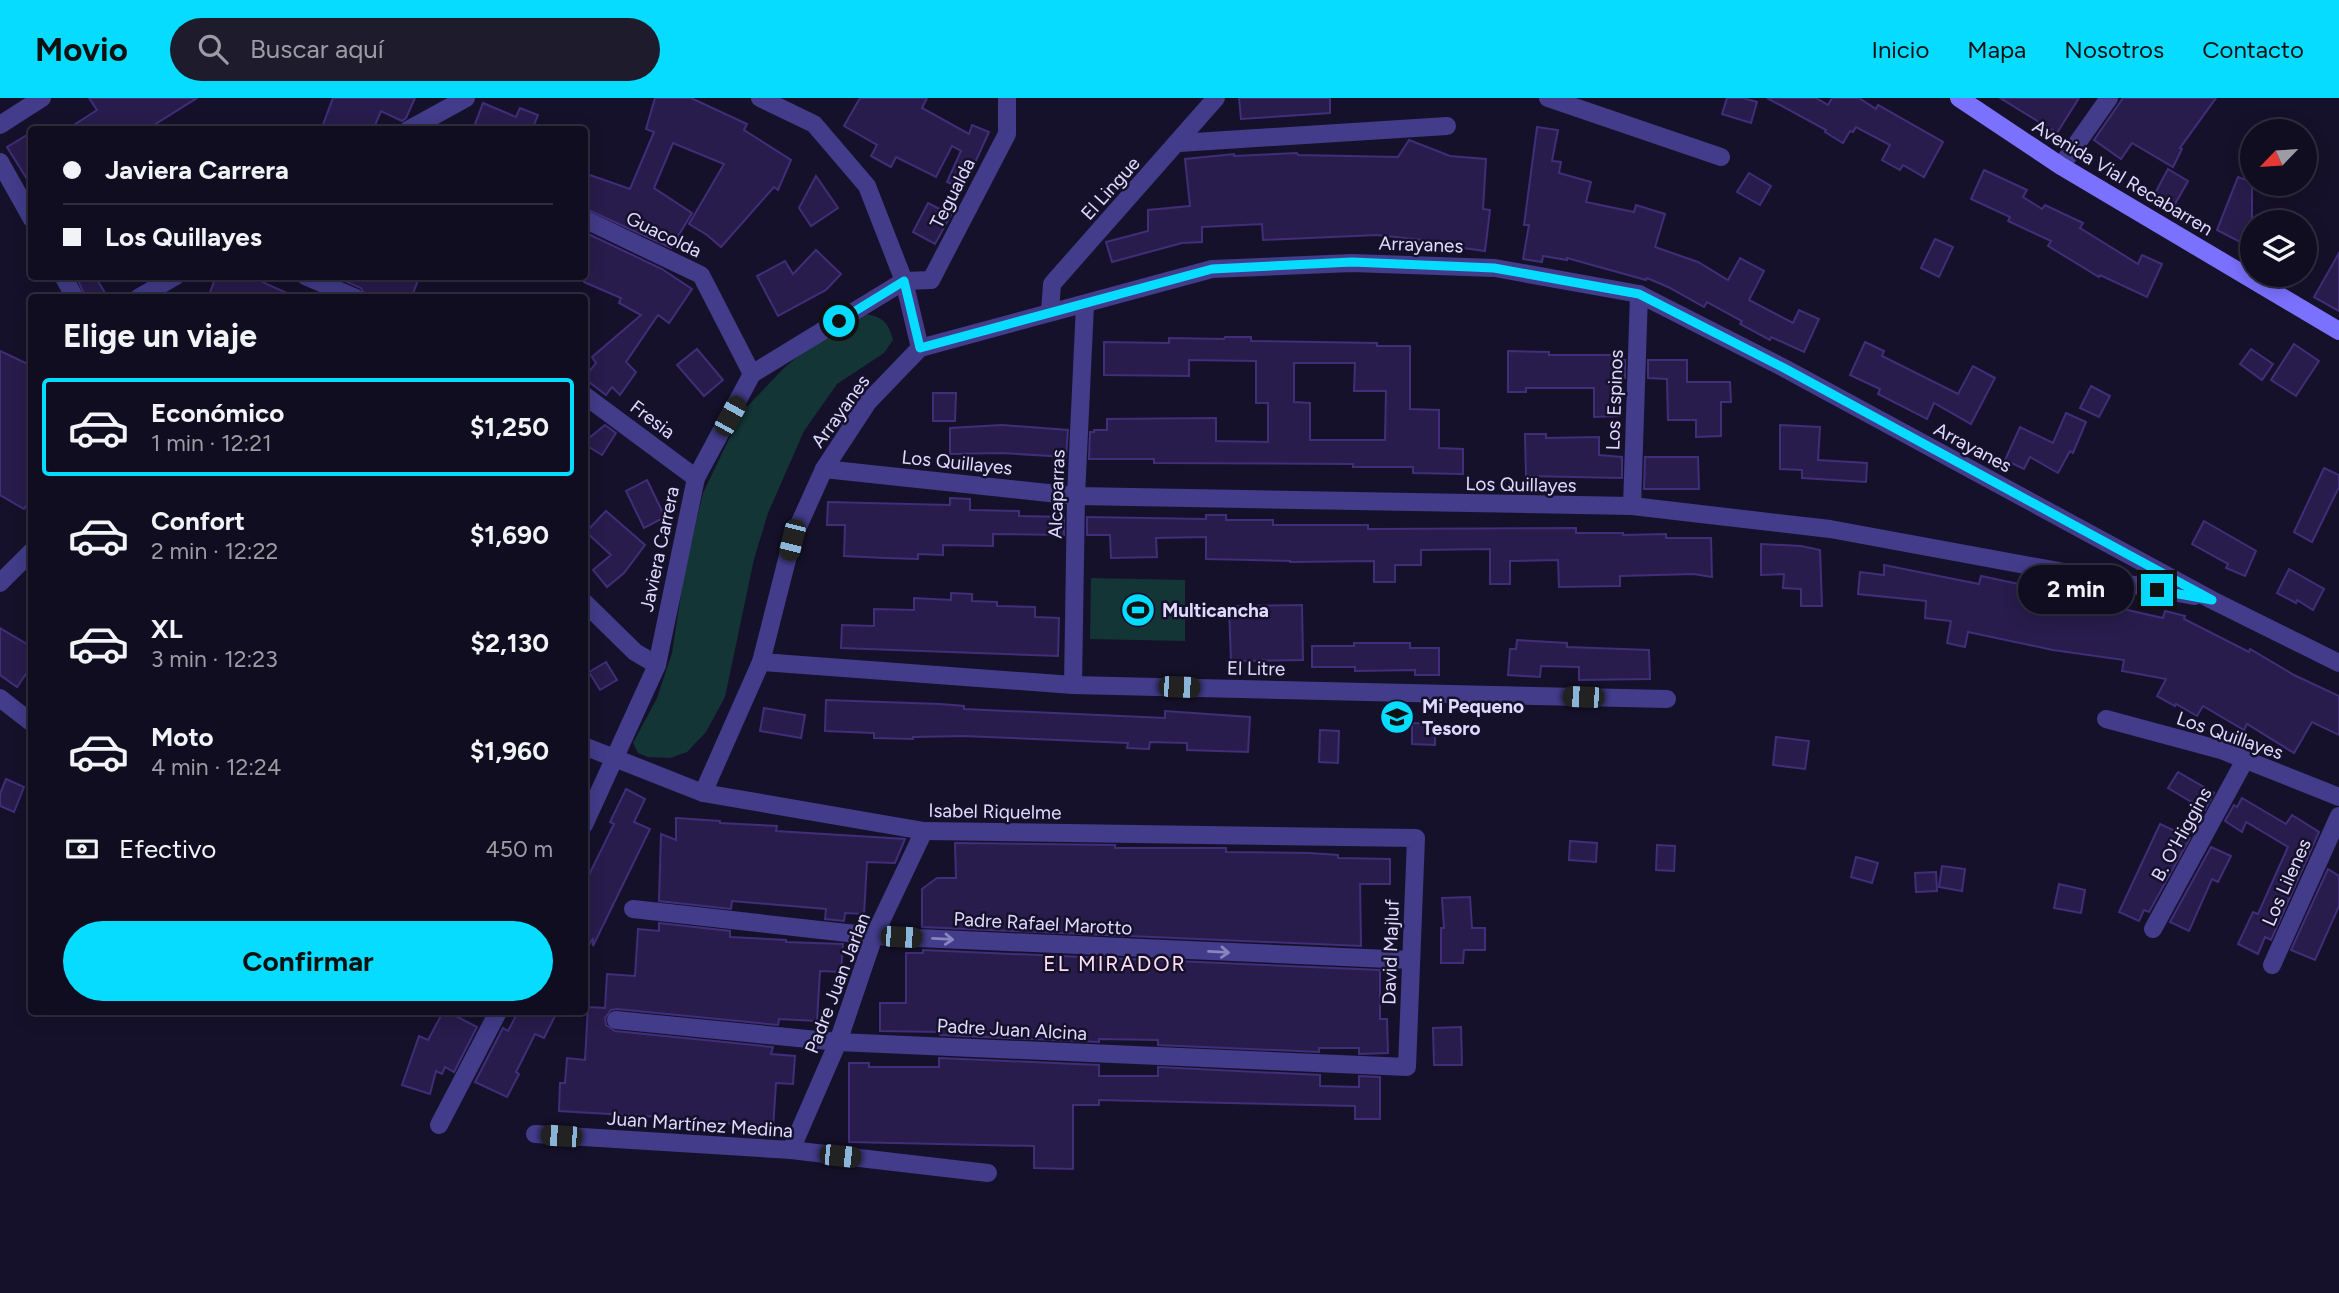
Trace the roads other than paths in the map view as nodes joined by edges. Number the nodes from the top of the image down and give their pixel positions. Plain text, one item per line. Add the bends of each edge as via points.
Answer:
1 (42, 98) edge
2 (466, 98) edge
3 (760, 98) edge
4 (1007, 98) edge
5 (1216, 98) edge
6 (1548, 98) edge
7 (1959, 98) edge
8 (2109, 98) edge
9 (0, 125) edge
10 (415, 126) edge
11 (1447, 126) dead end
12 (1179, 142) junction
13 (1721, 157) dead end
14 (0, 162) edge
15 (2061, 166) junction
16 (28, 212) edge
17 (588, 221) edge
18 (169, 280) edge
19 (314, 280) edge
20 (904, 281) junction
21 (145, 294) edge
22 (347, 294) edge
23 (1639, 294) junction
24 (1085, 305) junction
25 (1050, 312) junction
26 (2339, 331) edge
27 (920, 348) junction
28 (752, 374) junction
29 (588, 398) edge
30 (824, 469) junction
31 (696, 478) junction
32 (1076, 496) junction
33 (1632, 506) junction
34 (28, 555) edge
35 (0, 583) edge
36 (2212, 600) junction
37 (588, 606) edge
38 (761, 662) junction
39 (2339, 663) edge
40 (657, 665) junction
41 (1073, 684) junction
42 (0, 698) edge
43 (1667, 699) dead end
44 (2106, 719) dead end
45 (28, 720) edge
46 (588, 749) edge
47 (615, 760) junction
48 (2245, 760) junction
49 (703, 793) junction
50 (2339, 797) edge
51 (2339, 816) edge
52 (588, 817) edge
53 (924, 831) junction
54 (1416, 838) joint
55 (633, 909) dead end
56 (2153, 929) dead end
57 (874, 936) junction
58 (1410, 960) junction
59 (2272, 965) dead end
60 (496, 1015) edge
61 (616, 1020) dead end
62 (838, 1042) junction
63 (1407, 1067) joint
64 (439, 1125) dead end
65 (535, 1134) dead end
66 (791, 1150) junction
67 (988, 1173) dead end

1 - 9 street
2 - 10 street
3 - 20 street via 814,124 867,186
4 - 20 street, Tegualda via 1007,134 931,280
5 - 12 street, El Lingue
6 - 13 street
7 - 15 main road, Avenida Vial Recabarren
8 - 15 street
11 - 12 street
12 - 25 street, El Lingue via 1052,284
14 - 16 street
15 - 26 main road, Avenida Vial Recabarren
17 - 28 street, Guacolda via 701,275
18 - 21 street
19 - 22 street
20 - 27 street
20 - 28 street
23 - 24 street, Arrayanes via 1494,268 1352,262 1212,269
23 - 33 street, Los Espinos
23 - 36 street, Arrayanes
24 - 25 street, Arrayanes
24 - 32 street, Alcaparras
25 - 27 street, Arrayanes
27 - 30 street, Arrayanes via 868,402
28 - 31 street, Javiera Carrera
29 - 31 street, Fresia
30 - 32 street, Los Quillayes
30 - 38 street, Arrayanes via 792,540
31 - 40 street, Javiera Carrera
32 - 33 street, Los Quillayes
32 - 41 street, Alcaparras
33 - 36 street, Los Quillayes via 1830,529
34 - 35 street
36 - 39 street, Arrayanes
37 - 40 street via 635,652
38 - 41 street, El Litre
38 - 49 street, Arrayanes
40 - 47 street, Javiera Carrera
41 - 43 street, El Litre
42 - 45 street
44 - 48 street, Los Quillayes
46 - 47 street, Isabel Riquelme
47 - 49 street, Isabel Riquelme
47 - 52 street, Javiera Carrera
48 - 50 street, Los Quillayes
48 - 56 street, B. O'Higgins
49 - 53 street, Isabel Riquelme
51 - 59 street, Los Lilenes
53 - 54 street, Isabel Riquelme
53 - 57 street, Padre Juan Jarlan
54 - 58 street, David Majluf
55 - 57 street, Padre Rafael Marotto
57 -> 58 street, Padre Rafael Marotto
57 - 62 street, Padre Juan Jarlan
58 - 63 street, David Majluf
60 - 64 street
61 - 62 street, Padre Juan Alcina
62 - 63 street, Padre Juan Alcina
62 - 66 street, Padre Juan Jarlan
65 - 66 street, Juan Martínez Medina
66 - 67 street, Juan Martínez Medina

